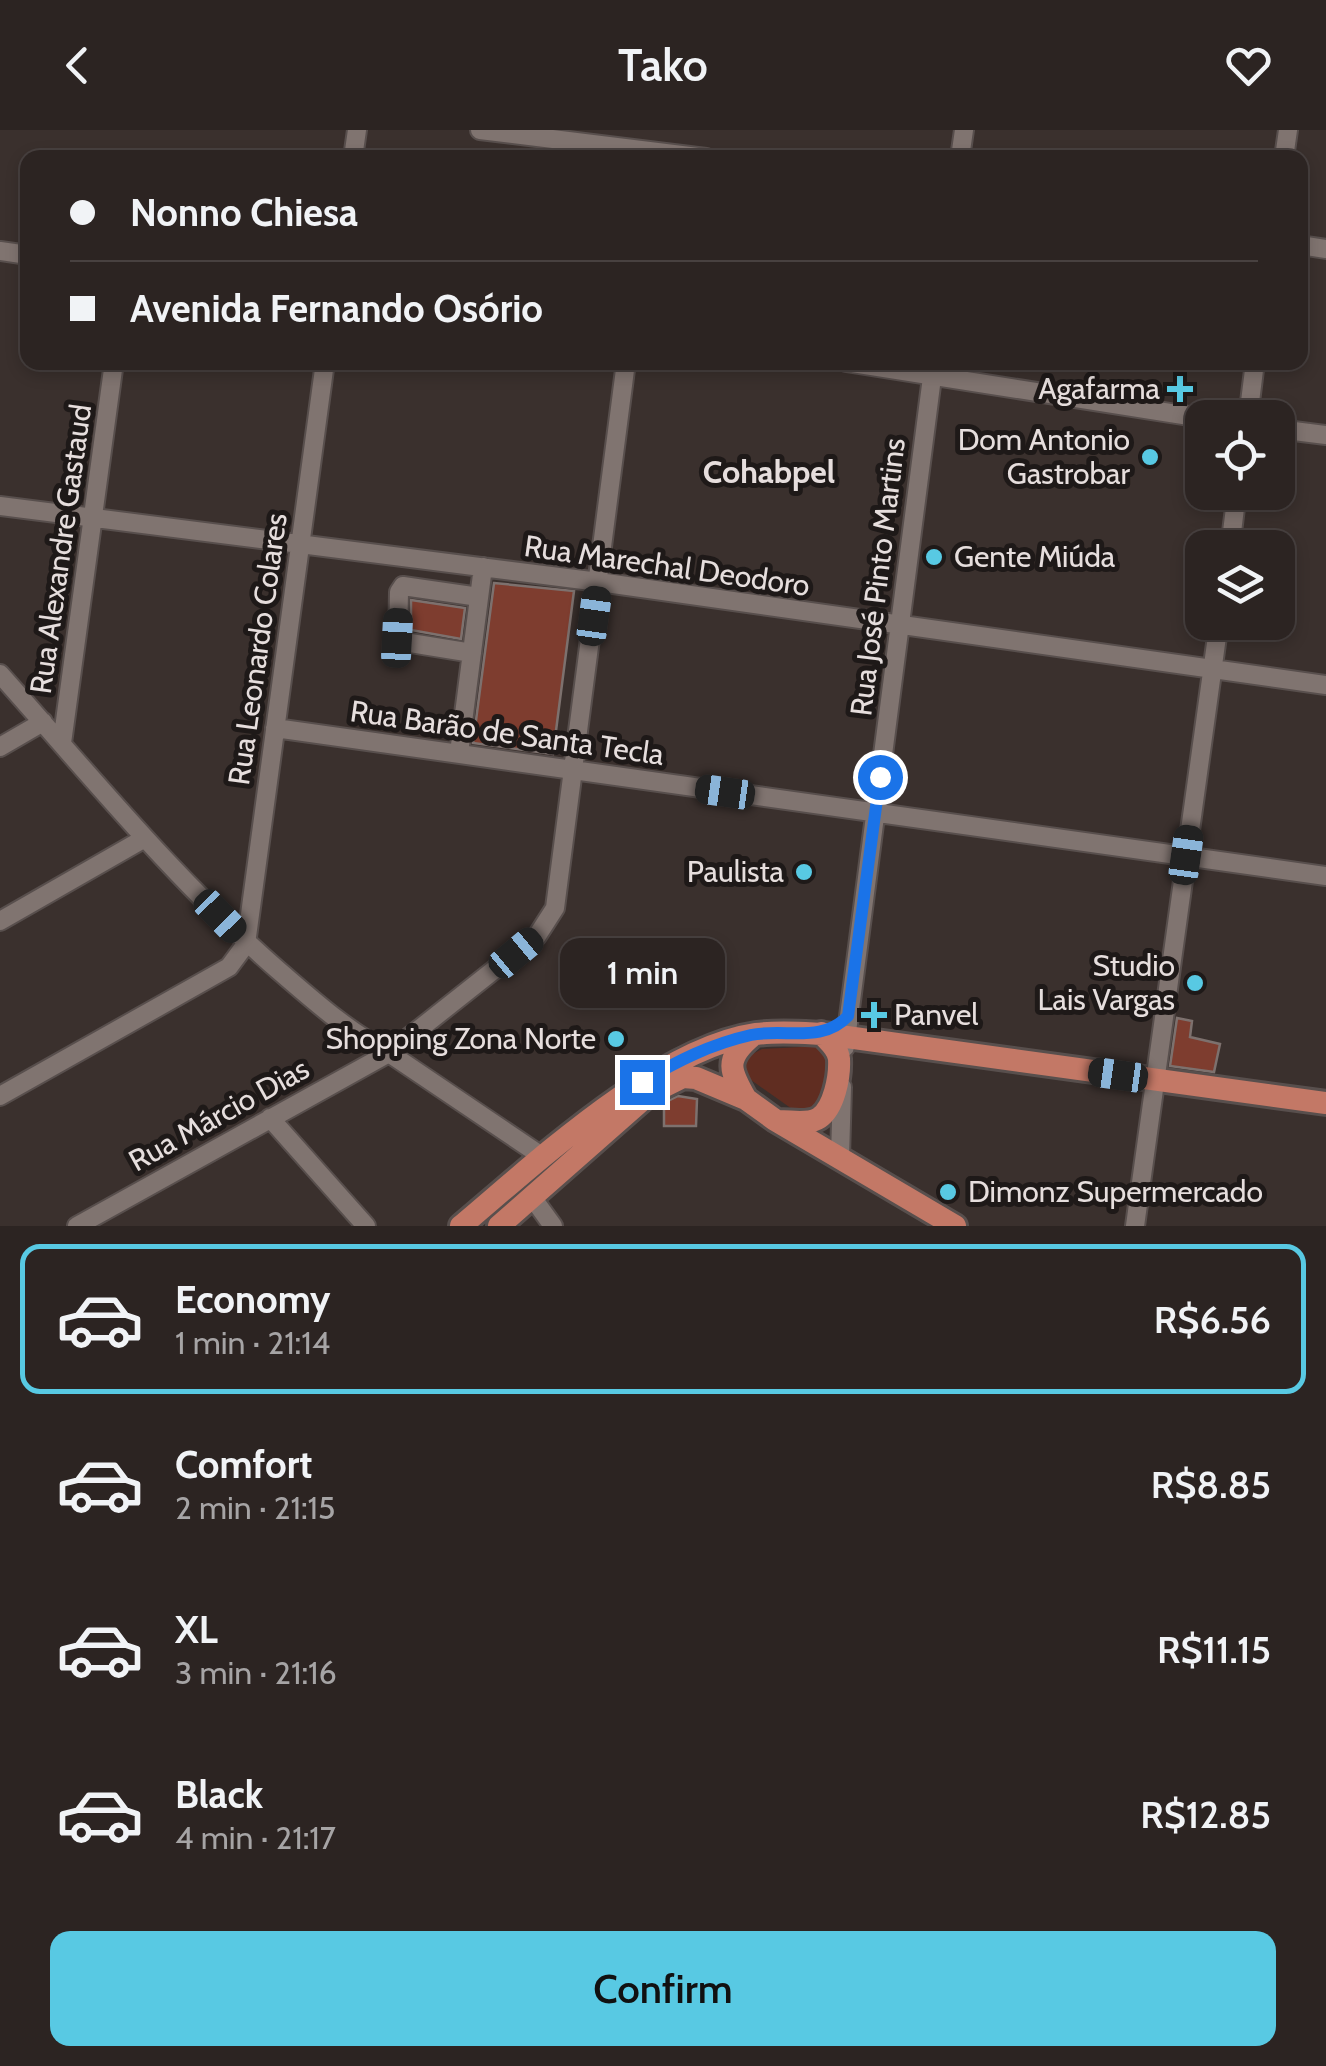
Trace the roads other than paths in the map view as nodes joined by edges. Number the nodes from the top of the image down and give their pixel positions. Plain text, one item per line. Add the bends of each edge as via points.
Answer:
1 (480, 130) edge
2 (653, 147) edge
3 (113, 370) edge
4 (324, 370) edge
5 (625, 370) edge
6 (933, 370) edge
7 (938, 370) edge
8 (1255, 370) edge
9 (1251, 400) edge
10 (1185, 415) edge
11 (1295, 431) edge
12 (1326, 435) edge
13 (0, 506) edge
14 (93, 518) junction
15 (300, 544) junction
16 (483, 567) junction
17 (599, 582) junction
18 (479, 597) junction
19 (899, 627) junction
20 (1216, 640) edge
21 (472, 653) junction
22 (1212, 670) junction
23 (0, 674) edge
24 (1326, 685) edge
25 (44, 722) junction
26 (275, 728) junction
27 (62, 743) junction
28 (0, 747) edge
29 (459, 753) junction
30 (575, 769) junction
31 (875, 814) junction
32 (145, 838) junction
33 (1186, 855) junction
34 (1326, 876) edge
35 (0, 921) edge
36 (246, 944) junction
37 (835, 1030) junction
38 (754, 1034) junction
39 (388, 1052) junction
40 (1154, 1080) junction
41 (0, 1096) edge
42 (746, 1099) junction
43 (1326, 1103) edge
44 (270, 1118) junction
45 (775, 1120) junction
46 (543, 1157) junction
47 (840, 1157) junction
48 (532, 1197) junction
49 (77, 1226) edge
50 (366, 1226) edge
51 (460, 1226) edge
52 (499, 1226) edge
53 (553, 1226) edge
54 (955, 1226) edge
55 (1135, 1226) edge

1 - 2 street
3 - 14 street, Rua Alexandre Gastaud
4 - 15 street, Rua Leonardo Colares
5 - 17 street, Rua Márcio Dias
6 - 19 street, Rua José Pinto Martins
7 - 10 street
8 - 9 street
11 - 12 street
13 - 14 street, Rua Marechal Deodoro
14 - 15 street, Rua Marechal Deodoro
14 - 27 street, Rua Alexandre Gastaud
15 - 16 street, Rua Marechal Deodoro
15 - 26 street, Rua Leonardo Colares
16 - 17 street, Rua Marechal Deodoro
16 - 18 street
17 - 19 street, Rua Marechal Deodoro
17 - 30 street, Rua Márcio Dias
18 - 21 street
18 - 21 street via 403,586 399,592 402,644
19 - 22 street, Rua Marechal Deodoro
19 - 31 street, Rua José Pinto Martins
20 - 22 street
21 - 29 street
22 - 24 street, Rua Marechal Deodoro
22 - 33 street
23 - 25 street
25 - 27 street
25 - 28 street
26 - 29 street, Rua Barão de Santa Tecla
26 - 36 street, Rua Leonardo Colares
27 - 32 street
29 - 30 street, Rua Barão de Santa Tecla
30 - 31 street, Rua Barão de Santa Tecla
30 - 39 street, Rua Márcio Dias via 555,908 536,936
31 - 33 street, Rua Barão de Santa Tecla
31 - 37 street, Rua José Pinto Martins
32 - 35 street
32 - 36 street
33 - 34 street, Rua Barão de Santa Tecla
33 - 40 street
36 - 39 street
36 - 41 street via 229,967
37 - 38 main road
37 - 40 main road
37 - 45 main road via 831,1105 818,1119
37 - 47 street, Rua José Pinto Martins
38 - 42 main road via 731,1062
38 - 46 main road via 688,1055
39 - 44 street, Rua Márcio Dias
39 - 46 street
40 - 43 main road
40 - 55 street
42 - 45 main road
42 - 48 main road via 696,1078 674,1080 649,1094
44 - 49 street, Rua Márcio Dias
44 - 50 street
45 - 47 main road
46 - 51 main road
47 - 54 main road
48 - 52 main road
48 - 53 street

